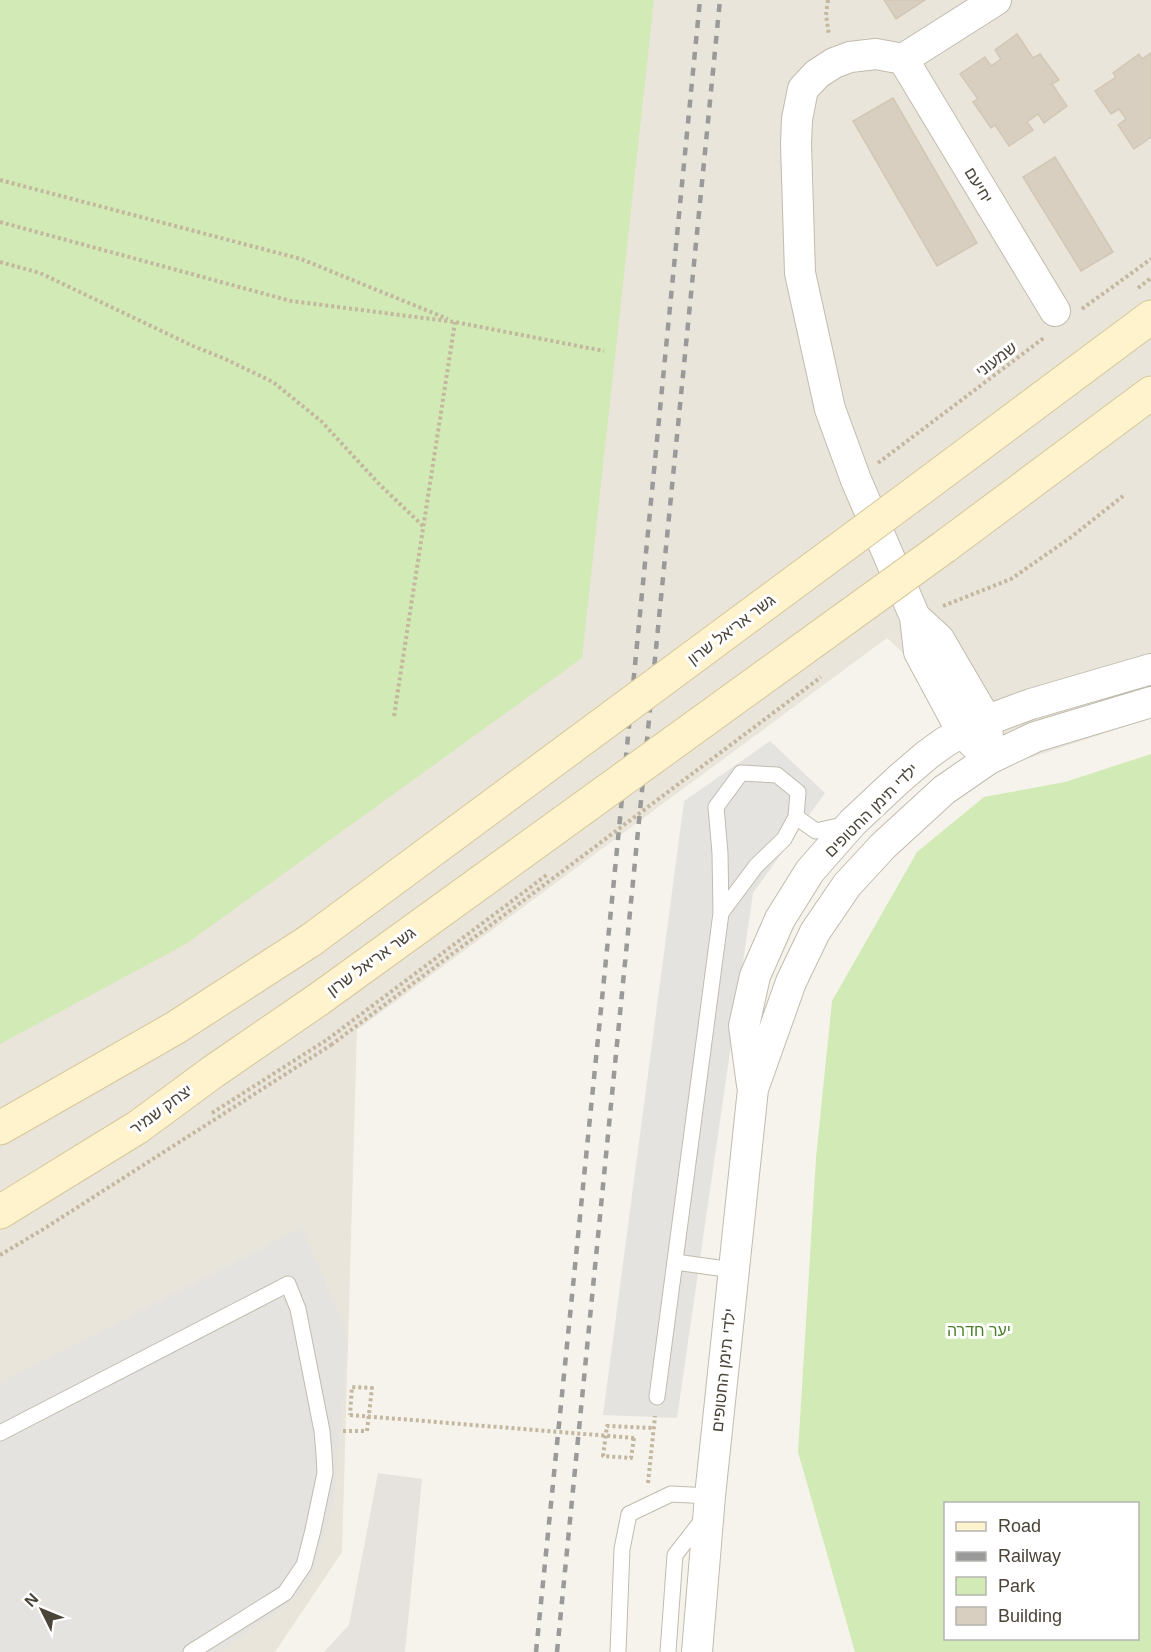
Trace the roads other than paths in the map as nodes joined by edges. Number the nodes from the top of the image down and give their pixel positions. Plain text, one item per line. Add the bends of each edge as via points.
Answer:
1 (996, 0) edge
2 (903, 59) junction
3 (1151, 317) edge
4 (1063, 318) road end
5 (1151, 393) edge
6 (1151, 669) edge
7 (1151, 702) edge
8 (974, 726) junction
9 (989, 759) junction
10 (796, 817) junction
11 (853, 822) junction
12 (721, 913) junction
13 (319, 999) joint
14 (753, 1089) junction
15 (0, 1128) edge
16 (0, 1212) edge
17 (675, 1262) junction
18 (734, 1270) junction
19 (657, 1397) road end
20 (0, 1433) edge
21 (709, 1504) junction
22 (191, 1652) edge
23 (618, 1652) edge
24 (668, 1652) edge
25 (698, 1652) edge

1 - 2 street
2 - 4 street, יחיעם
2 - 8 street via 876,54 850,57 817,74 803,89 796,119 800,273 830,409 856,480 915,617 939,639
3 - 15 main road, גשר אריאל שרון, bridge via 311,940 175,1028
5 - 13 main road, גשר אריאל שרון, bridge
6 - 8 street, ילדי תימן החטופים via 1031,704
7 - 9 street, ילדי תימן החטופים via 1035,737
8 - 9 street
8 - 11 street, ילדי תימן החטופים via 927,755
9 - 14 street, ילדי תימן החטופים via 914,815 847,885 815,932 791,982
10 - 11 lane via 816,831
10 - 12 lane via 784,839 756,866
10 - 12 lane via 798,792 777,775 741,773 716,807
11 - 14 street, ילדי תימן החטופים via 810,871 780,919 756,976 744,1026
12 - 17 lane
13 - 16 main road, יצחק שמיר via 138,1127
14 - 18 street, ילדי תימן החטופים
17 - 18 lane
17 - 19 lane
18 - 21 street, ילדי תימן החטופים
20 - 22 lane via 288,1284 298,1309 324,1454 325,1473 304,1565 285,1593
21 - 23 lane via 671,1494 629,1514 622,1549
21 - 24 lane via 675,1555
21 - 25 street, ילדי תימן החטופים

